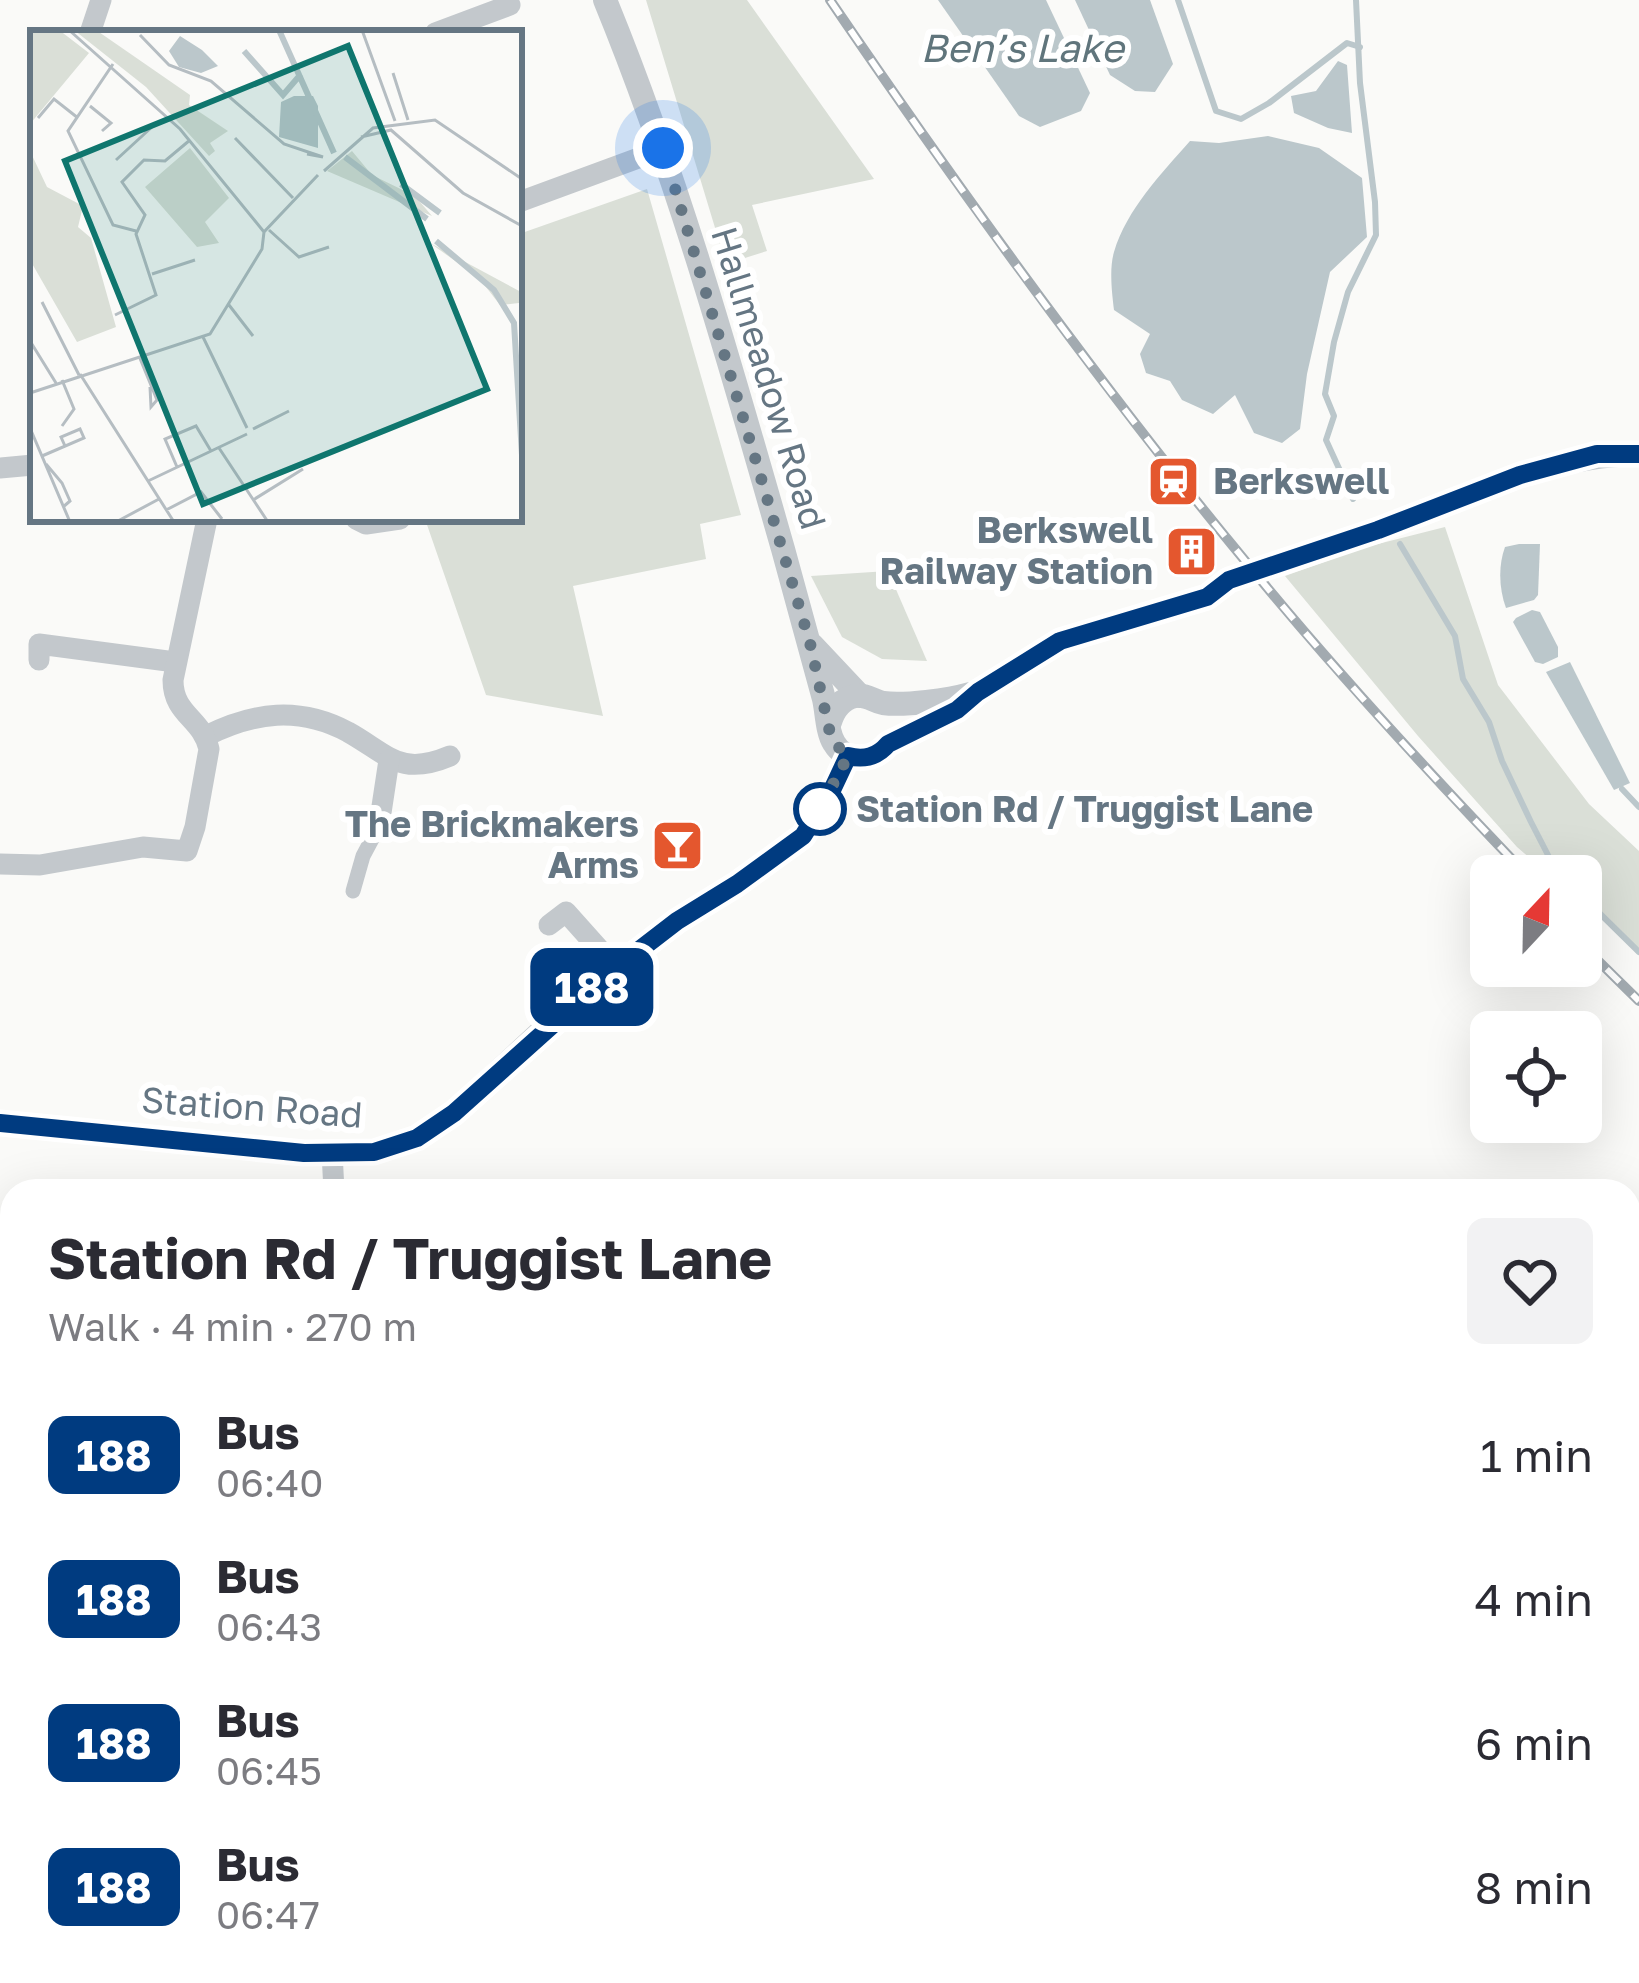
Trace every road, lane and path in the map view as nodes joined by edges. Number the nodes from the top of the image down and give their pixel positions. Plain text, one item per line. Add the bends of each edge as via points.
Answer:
1 (101, 0) edge
2 (605, 0) edge
3 (510, 5) dead end
4 (91, 30) edge
5 (443, 30) edge
6 (663, 148) junction
7 (522, 201) edge
8 (1639, 454) edge
9 (30, 465) edge
10 (0, 468) edge
11 (207, 522) edge
12 (1266, 568) dead end
13 (1229, 580) dead end
14 (810, 643) junction
15 (39, 660) dead end
16 (176, 662) junction
17 (978, 692) junction
18 (871, 699) junction
19 (830, 722) junction
20 (206, 736) junction
21 (888, 744) junction
22 (449, 756) dead end
23 (848, 756) junction
24 (389, 760) junction
25 (389, 828) joint
26 (0, 864) edge
27 (353, 891) dead end
28 (563, 914) dead end
29 (616, 968) junction
30 (0, 1124) edge
31 (332, 1152) junction
32 (333, 1179) edge

1 - 4 street
2 - 6 street, Hallmeadow Road
3 - 5 street
6 - 7 street
6 - 14 street, Hallmeadow Road
8 - 12 street via 1597,454 1520,475
9 - 10 street
11 - 16 street
13 - 17 street via 1207,597 1060,641
14 - 18 street, Hallmeadow Road
14 - 19 street, Hallmeadow Road
15 - 16 street via 39,644
16 - 20 street via 178,706
17 - 18 street via 949,700
17 - 21 street
18 - 19 street via 852,697
18 - 21 street via 891,716
19 - 23 street via 834,743
20 - 24 street via 277,713 346,731
20 - 26 street via 187,851 143,847
21 - 23 street via 866,758
22 - 24 street via 409,766
23 - 29 street, Station Road via 803,836
24 - 25 street
25 - 27 street via 363,856
28 - 29 street
29 - 31 street, Station Road via 437,1126 374,1152
30 - 31 street, Station Road
31 - 32 street

